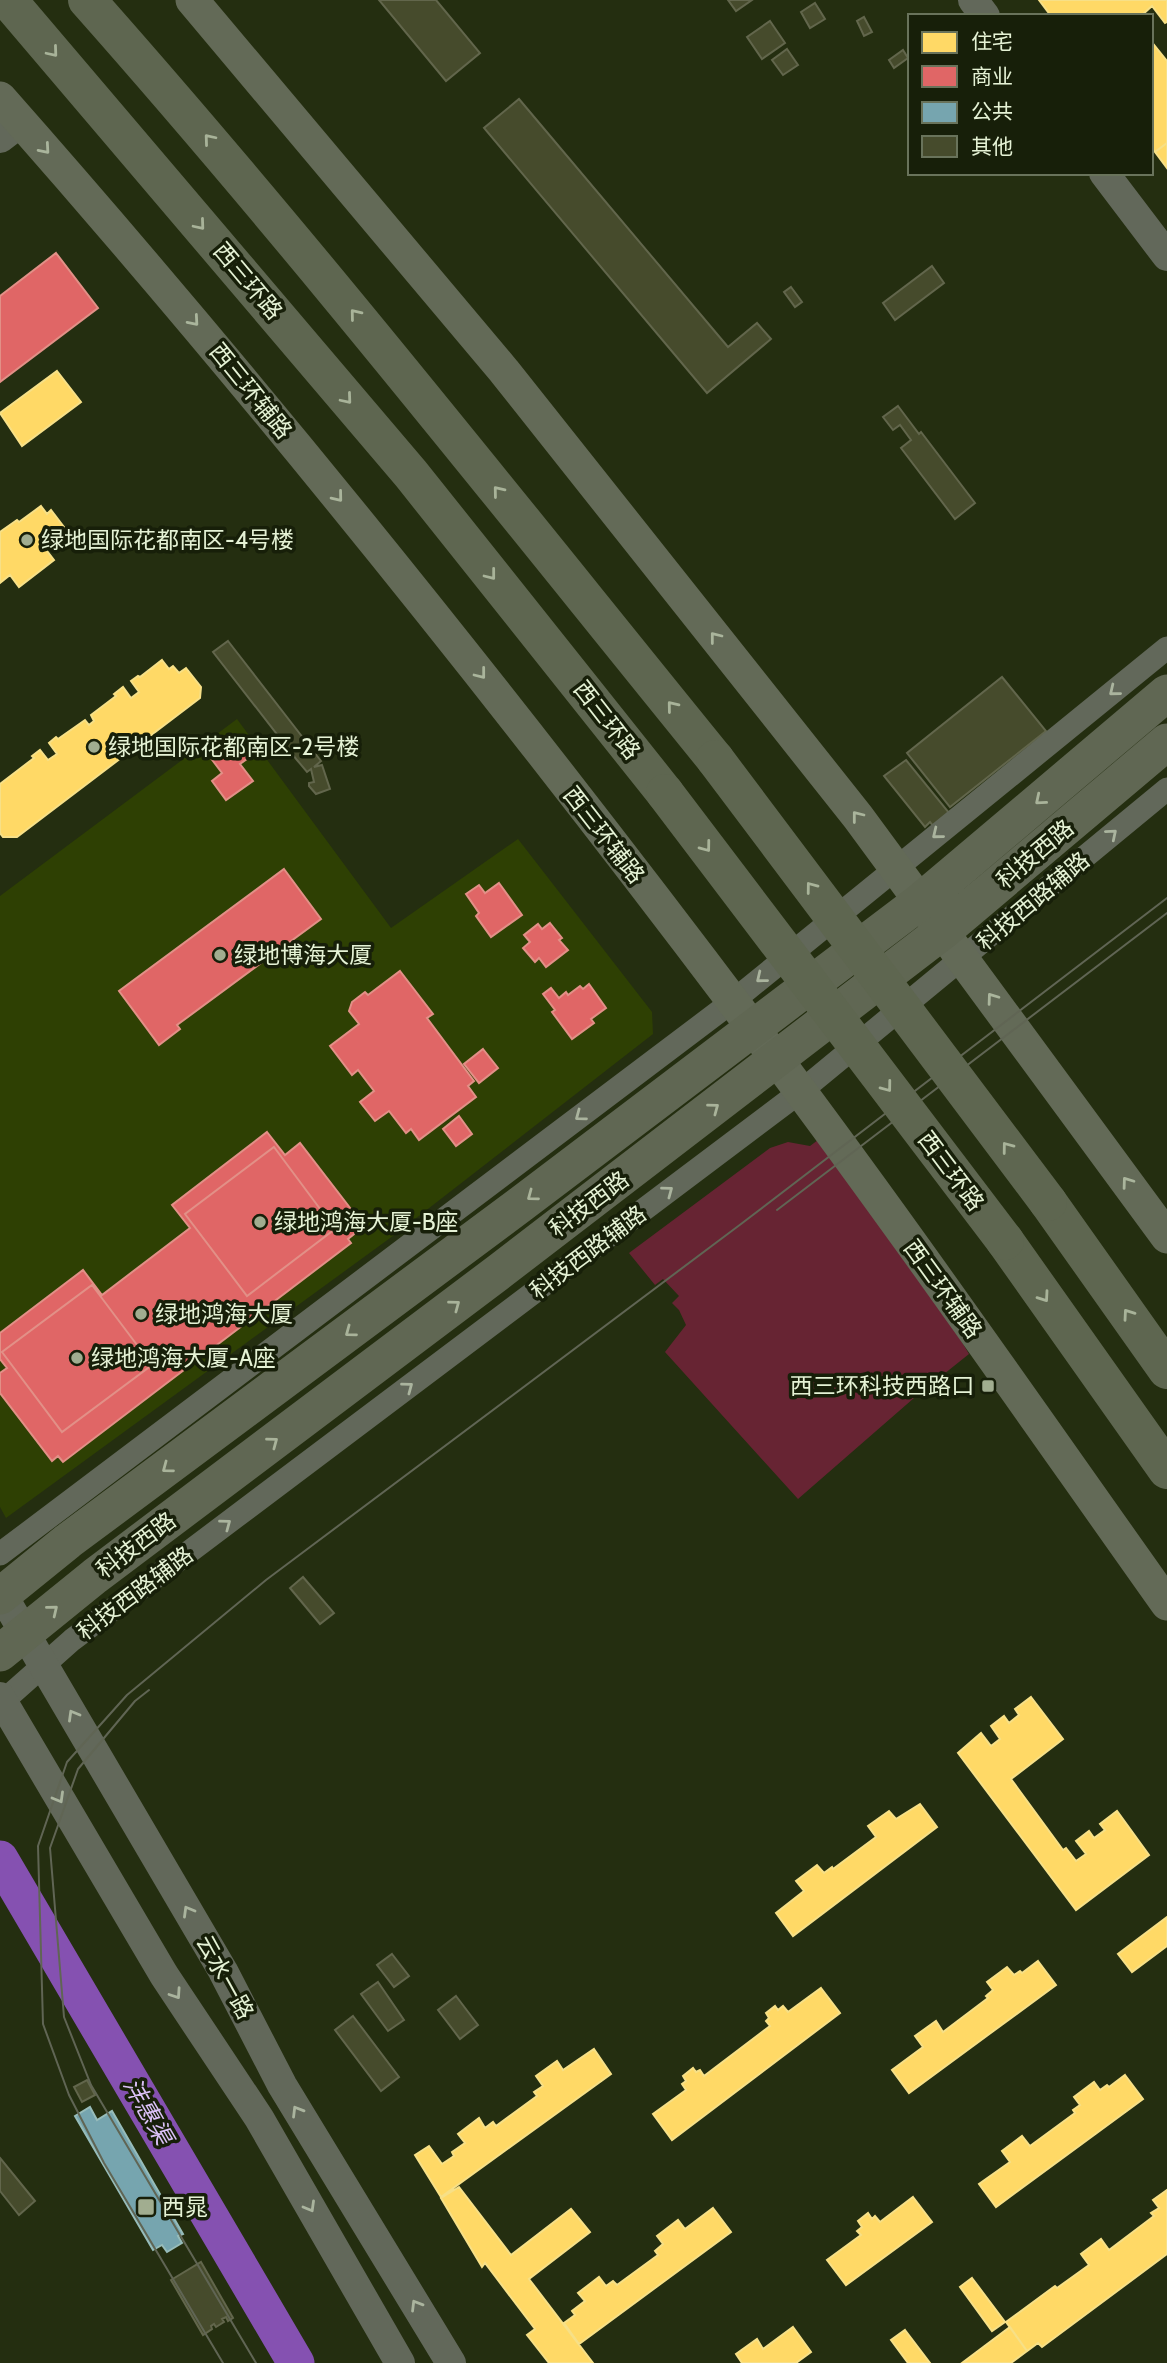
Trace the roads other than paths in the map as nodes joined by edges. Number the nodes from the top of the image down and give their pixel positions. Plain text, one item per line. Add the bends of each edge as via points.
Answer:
1 (8, 0) edge
2 (88, 0) edge
3 (206, 7) edge
4 (5, 112) edge
5 (1106, 175) edge
6 (1167, 256) edge
7 (1167, 648) edge
8 (1167, 693) edge
9 (1167, 742) edge
10 (1167, 789) edge
11 (896, 867) junction
12 (921, 901) junction
13 (953, 944) junction
14 (743, 1014) junction
15 (777, 1060) junction
16 (800, 1092) junction
17 (1167, 1237) edge
18 (1167, 1370) edge
19 (1167, 1471) edge
20 (0, 1554) edge
21 (1, 1594) edge
22 (1167, 1604) edge
23 (12, 1643) edge
24 (44, 1665) junction
25 (1, 1701) edge
26 (400, 2363) edge
27 (451, 2363) edge

1 -> 19 highway, 西三环路, bridge via 411,474 665,793 1005,1241
18 -> 2 highway, bridge via 1048,1202 715,759 355,314
11 -> 3 main road via 504,371
4 -> 14 main road, 西三环辅路 via 198,325 448,632
5 - 6 street
7 -> 11 street
8 -> 12 main road, 科技西路
9 - 13 main road, 科技西路
13 -> 10 street, 科技西路辅路
11 - 12 main road
11 -> 14 street
12 - 13 main road
12 - 14 main road, 科技西路
13 - 15 main road, 科技西路
13 - 16 street, 科技西路辅路
17 -> 13 main road
14 - 15 main road, 西三环辅路
14 -> 20 street
14 -> 21 main road, 科技西路 via 521,1204
15 - 16 main road, 西三环辅路
23 -> 15 main road, 科技西路
16 - 22 main road, 西三环辅路
24 -> 16 street, 科技西路辅路
21 - 23 street, 云水一路
23 - 24 street, 云水一路
24 - 25 street, 科技西路辅路
27 -> 24 street, 云水一路 via 282,2085 223,1971
25 -> 26 street, 云水一路 via 164,1976 259,2118

